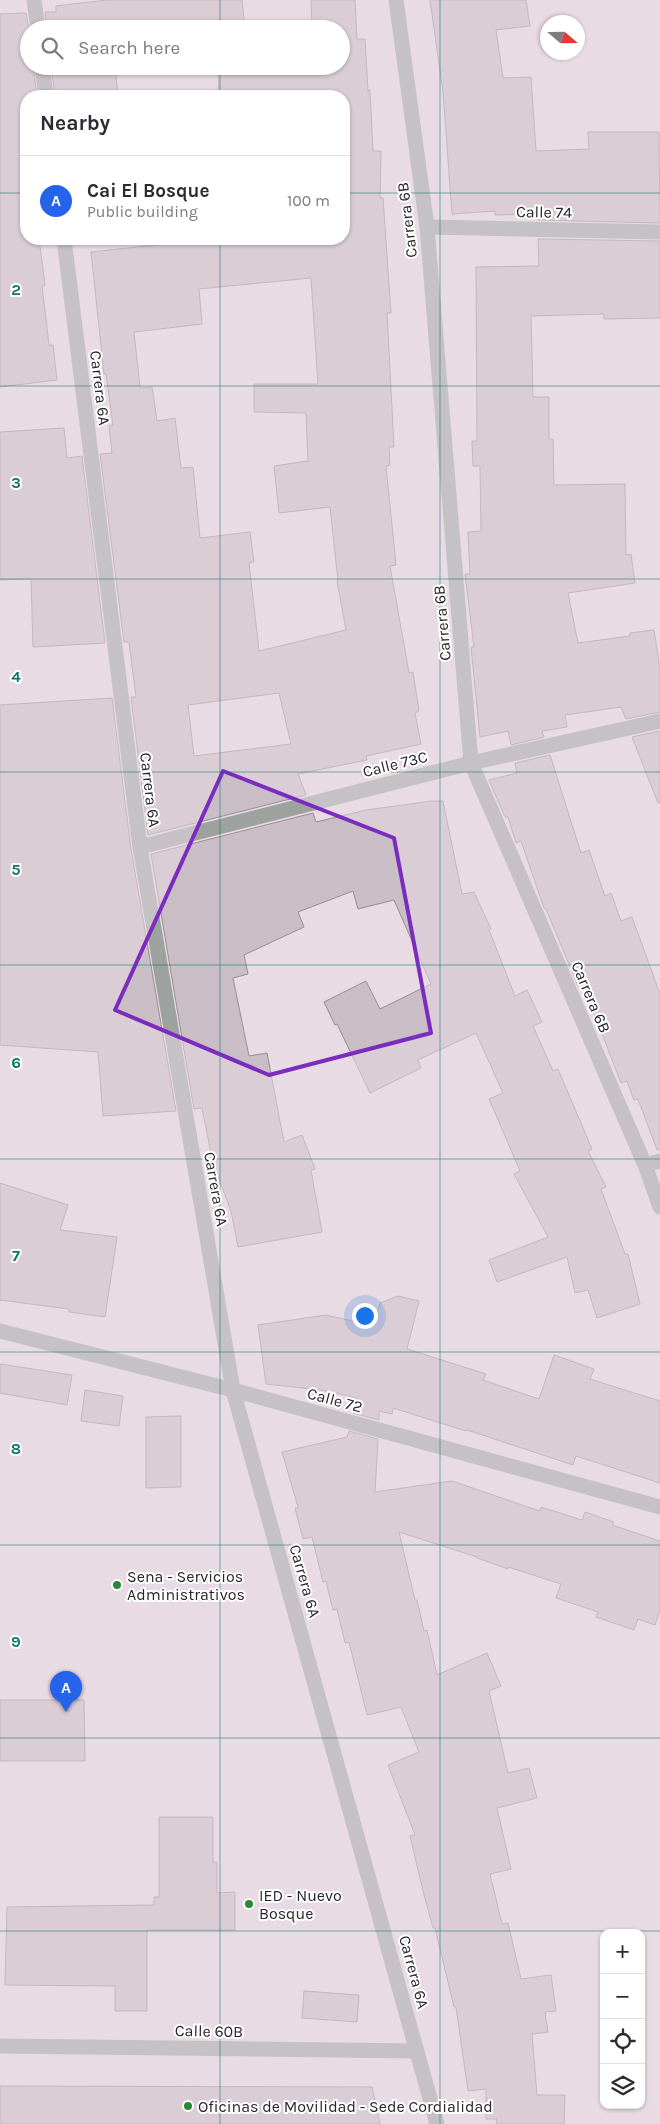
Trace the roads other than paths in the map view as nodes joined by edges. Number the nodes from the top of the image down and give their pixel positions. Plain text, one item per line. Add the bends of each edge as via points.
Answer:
1 (34, 0) edge
2 (396, 0) edge
3 (37, 20) edge
4 (43, 75) edge
5 (45, 90) edge
6 (427, 227) junction
7 (660, 232) edge
8 (65, 245) edge
9 (660, 721) edge
10 (471, 763) junction
11 (140, 847) junction
12 (660, 1161) edge
13 (645, 1165) junction
14 (660, 1207) edge
15 (0, 1330) edge
16 (233, 1390) junction
17 (660, 1507) edge
18 (0, 2046) edge
19 (417, 2051) junction
20 (437, 2124) edge

1 - 3 street
2 - 6 street, Carrera 6B
4 - 5 street
6 - 7 street, Calle 74
6 - 10 street, Carrera 6B
8 - 11 street, Carrera 6A
9 - 10 street, Calle 73C
10 - 11 street, Calle 73C
10 - 13 street, Carrera 6B
11 - 16 street, Carrera 6A
12 - 13 street
13 - 14 street, Carrera 6B
15 - 16 street, Calle 72
16 - 17 street, Calle 72
16 - 19 street, Carrera 6A
18 - 19 street, Calle 60B
19 - 20 street, Carrera 6A

